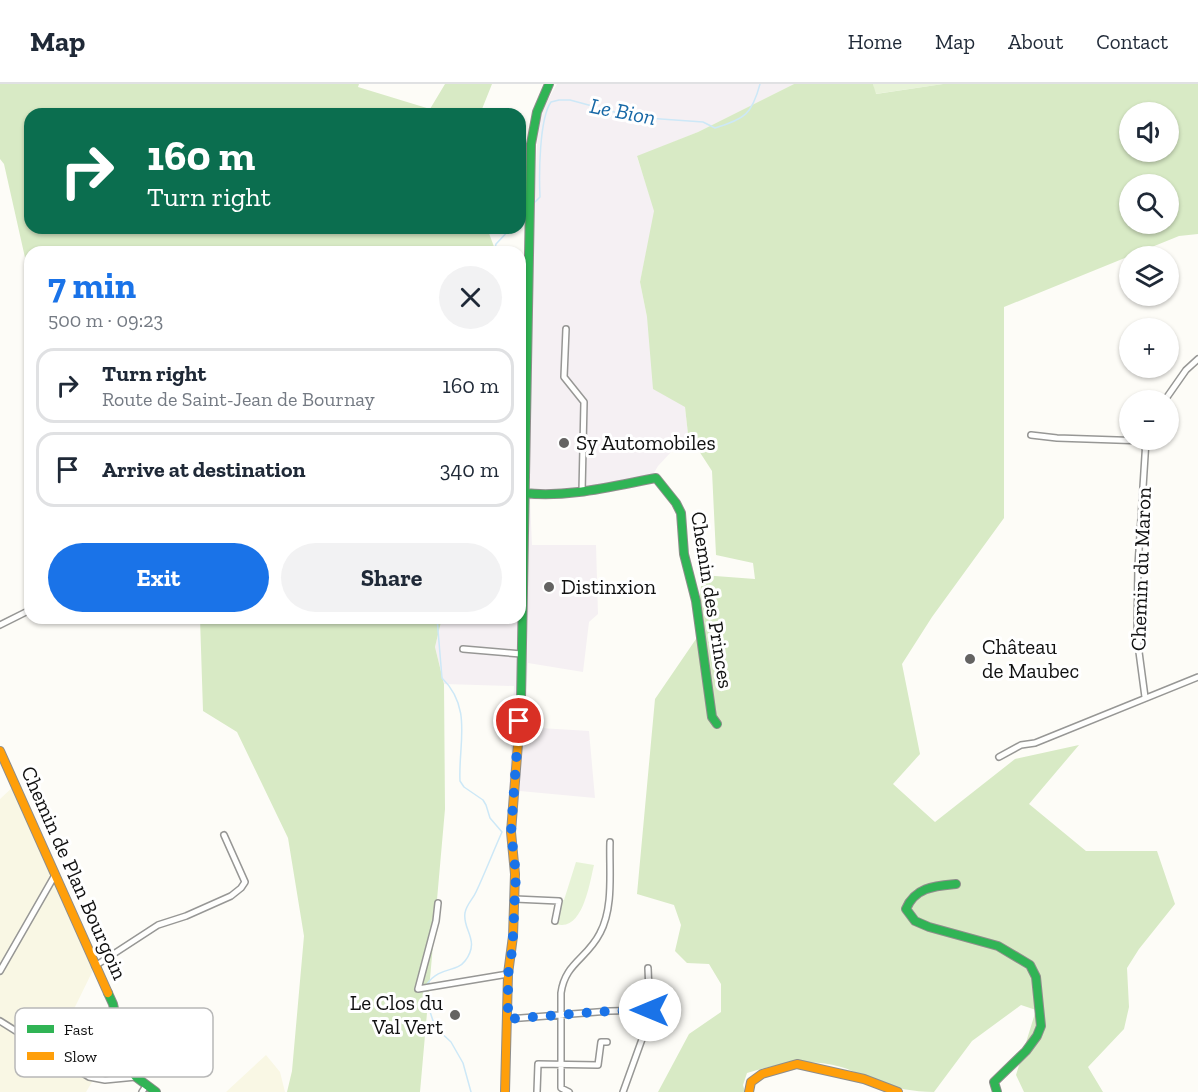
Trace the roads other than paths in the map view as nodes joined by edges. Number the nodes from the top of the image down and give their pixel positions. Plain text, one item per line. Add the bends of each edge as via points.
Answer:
1 (549, 84) edge
2 (566, 329) dead end
3 (1198, 359) edge
4 (1172, 390) edge
5 (526, 400) edge
6 (1031, 435) dead end
7 (1119, 439) edge
8 (1145, 450) edge
9 (582, 492) junction
10 (526, 493) edge
11 (24, 613) edge
12 (521, 624) edge
13 (0, 625) edge
14 (462, 650) dead end
15 (520, 654) junction
16 (1198, 677) edge
17 (1145, 698) junction
18 (717, 724) dead end
19 (0, 751) edge
20 (999, 757) dead end
21 (224, 835) dead end
22 (610, 842) dead end
23 (55, 875) junction
24 (956, 884) dead end
25 (515, 899) junction
26 (438, 903) dead end
27 (555, 921) dead end
28 (95, 966) junction
29 (648, 968) dead end
30 (0, 971) edge
31 (508, 974) junction
32 (114, 1008) edge
33 (650, 1010) junction
34 (560, 1015) junction
35 (508, 1019) junction
36 (0, 1021) edge
37 (15, 1030) edge
38 (607, 1042) dead end
39 (561, 1064) junction
40 (89, 1077) edge
41 (136, 1077) joint
42 (144, 1089) edge
43 (156, 1092) edge
44 (505, 1092) edge
45 (537, 1092) edge
46 (569, 1092) edge
47 (623, 1092) edge
48 (748, 1092) edge
49 (898, 1092) edge
50 (997, 1092) edge

1 - 5 street via 534,117 531,144
2 - 9 street via 564,377 584,402
3 - 4 street
6 - 7 street
8 - 17 street, Chemin du Maron via 1137,637
9 - 10 street, Chemin des Princes
9 - 18 street, Chemin des Princes via 656,478 676,503 696,602 712,717
11 - 13 street
12 - 15 street
14 - 15 street
15 - 25 street via 521,699 511,841
16 - 17 street
17 - 20 street
19 - 23 street, Chemin de Plan Bourgoin
21 - 28 street via 245,882 241,888 231,896 158,925
22 - 34 street via 606,918 589,951 563,980
23 - 28 street, Chemin de Plan Bourgoin
23 - 30 street
24 - 50 street via 916,893 906,909 911,917 929,927 998,946 1030,965 1036,977 1041,1026 1026,1051 994,1082
25 - 27 street via 559,901
25 - 31 street
26 - 31 street via 418,989
28 - 32 street, Chemin de Plan Bourgoin
29 - 33 street
31 - 35 street
33 - 34 street
33 - 47 street
34 - 35 street
34 - 39 street
35 - 44 street
36 - 37 street
38 - 39 street via 601,1042 598,1065
39 - 45 street via 538,1064
39 - 46 street via 561,1088
40 - 41 street
41 - 42 street
42 - 43 street
48 - 49 street via 751,1082 762,1074 797,1065 864,1079

